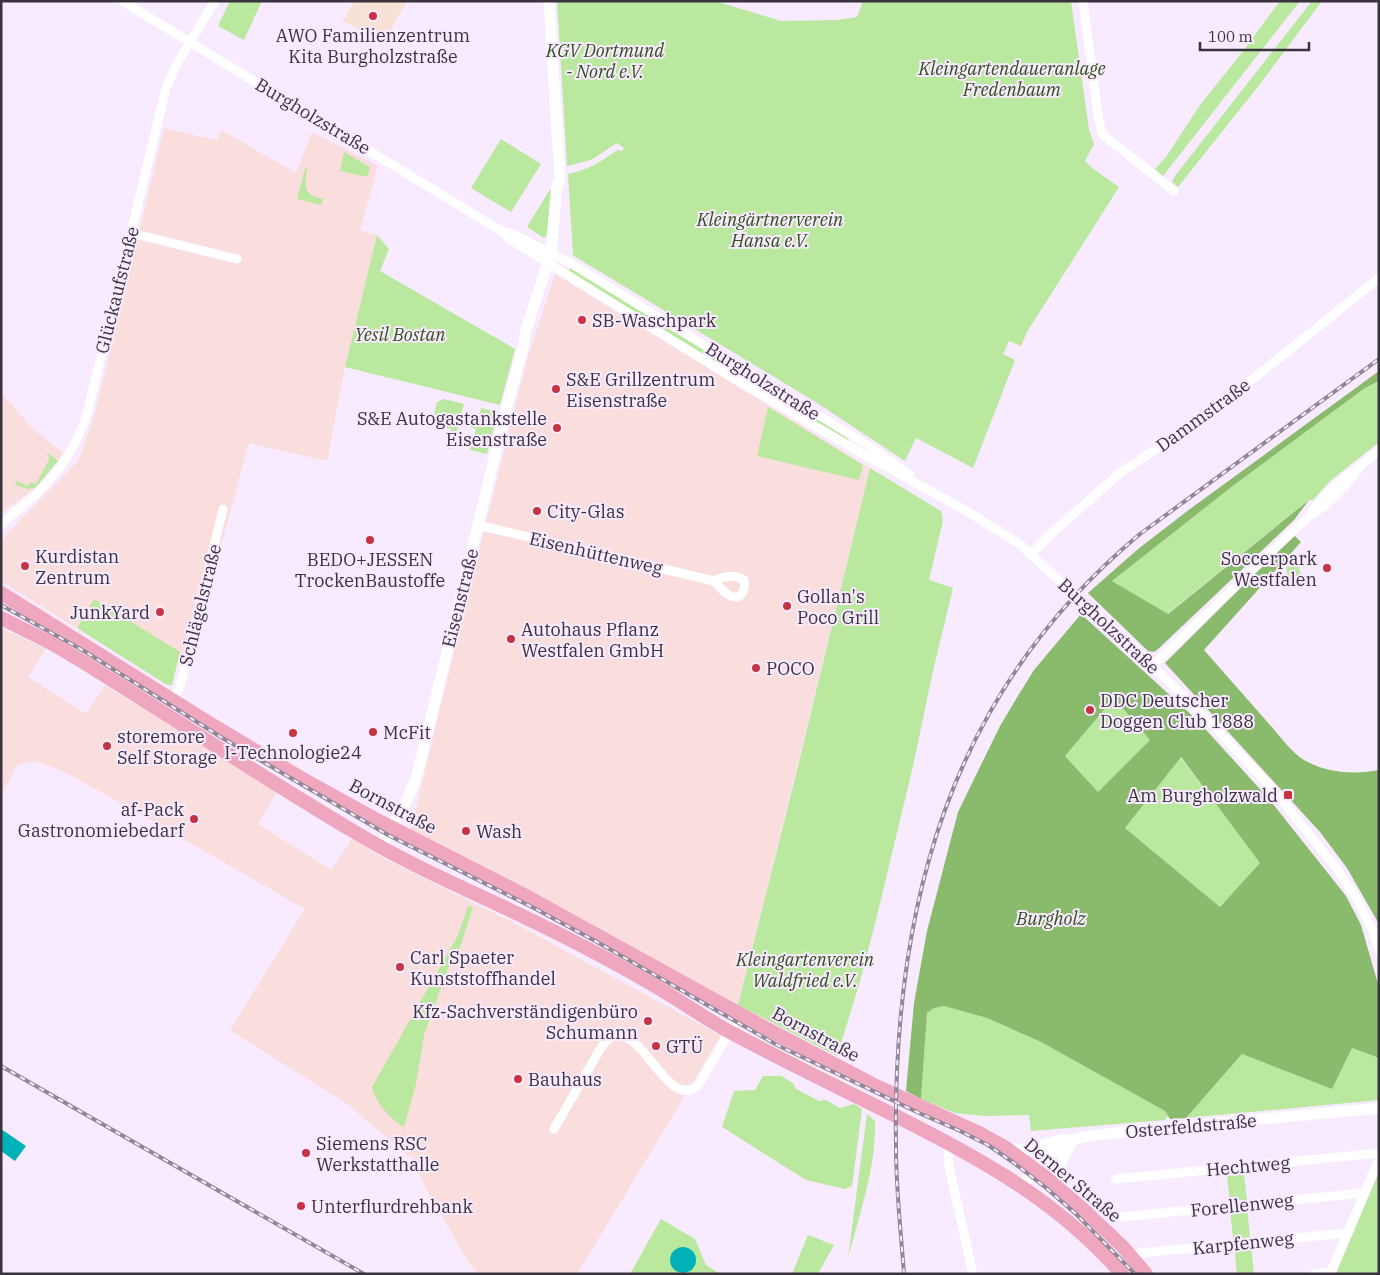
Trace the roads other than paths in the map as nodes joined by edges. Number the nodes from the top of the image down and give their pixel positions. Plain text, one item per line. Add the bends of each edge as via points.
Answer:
1 (122, 1) edge
2 (215, 1) edge
3 (549, 1) edge
4 (1083, 1) edge
5 (190, 43) junction
6 (1174, 192) dead end
7 (131, 233) junction
8 (237, 259) dead end
9 (553, 260) junction
10 (1379, 278) edge
11 (1379, 450) edge
12 (896, 468) junction
13 (223, 509) dead end
14 (10, 516) junction
15 (1, 525) edge
16 (478, 525) junction
17 (1, 530) edge
18 (1031, 554) junction
19 (714, 581) dead end
20 (1, 593) edge
21 (1, 618) edge
22 (1152, 666) junction
23 (173, 700) junction
24 (392, 828) junction
25 (381, 846) junction
26 (1379, 951) edge
27 (739, 1015) junction
28 (730, 1032) junction
29 (885, 1090) joint
30 (1379, 1108) edge
31 (884, 1111) joint
32 (554, 1129) dead end
33 (1074, 1139) junction
34 (950, 1144) junction
35 (1006, 1148) junction
36 (1379, 1154) edge
37 (1379, 1159) edge
38 (1036, 1169) junction
39 (1116, 1179) dead end
40 (1022, 1186) junction
41 (1063, 1191) junction
42 (1364, 1193) junction
43 (1121, 1217) dead end
44 (1347, 1233) junction
45 (1140, 1253) dead end
46 (1330, 1273) edge
47 (973, 1274) edge
48 (1122, 1274) edge
49 (1146, 1274) edge
50 (1314, 1274) edge

1 - 5 street, Burgholzstraße
2 - 5 street, Glückaufstraße
3 - 9 street, Eisenstraße via 560,180
4 - 6 street via 1102,134
5 - 7 street, Glückaufstraße via 166,88
5 - 9 street, Burgholzstraße
7 - 8 street
7 - 14 street, Glückaufstraße via 89,406 78,438 60,468 38,493
9 - 12 street, Burgholzstraße via 821,417
9 - 12 street, Burgholzstraße via 728,375
9 - 16 street, Eisenstraße via 532,332 524,344 516,371
10 - 18 street, Dammstraße via 1243,387 1120,473
11 - 22 street via 1337,495 1308,517
12 - 18 street, Burgholzstraße via 1008,536
13 - 23 street, Schlägelstraße via 180,687
14 - 15 street, Glückaufstraße
14 - 17 street, Glückaufstraße
16 - 19 street, Eisenhüttenweg
16 - 24 street, Eisenstraße via 417,775
18 - 22 street, Burgholzstraße
20 - 23 main road, Bornstraße
21 - 25 main road, Bornstraße via 85,663
22 - 26 street, Burgholzstraße via 1275,792 1333,863 1358,901
23 - 24 main road, Bornstraße via 257,752
24 - 25 street, Eisenstraße
24 - 27 main road, Bornstraße via 542,905
25 - 28 main road, Bornstraße via 591,951
27 - 28 street
27 - 29 main road, Bornstraße
28 - 31 main road, Bornstraße
28 - 32 street via 699,1084 686,1090 674,1086 632,1041 621,1036 609,1038
29 - 35 main road, Derner Straße
30 - 33 street, Osterfeldstraße
31 - 34 main road, Derner Straße
33 - 35 street via 1025,1150
33 - 38 street, Osterfeldstraße via 1057,1149
33 - 41 street via 1060,1166
34 - 40 main road, Derner Straße
34 - 47 street via 948,1160
35 - 38 main road, Derner Straße
36 - 39 street, Hechtweg
37 - 42 street
38 - 40 street, Osterfeldstraße
38 - 41 main road, Derner Straße
40 - 48 main road, Derner Straße via 1080,1231
41 - 49 main road, Derner Straße via 1108,1232
42 - 43 street, Forellenweg
42 - 44 street
44 - 45 street, Karpfenweg
44 - 46 street
46 - 50 street

